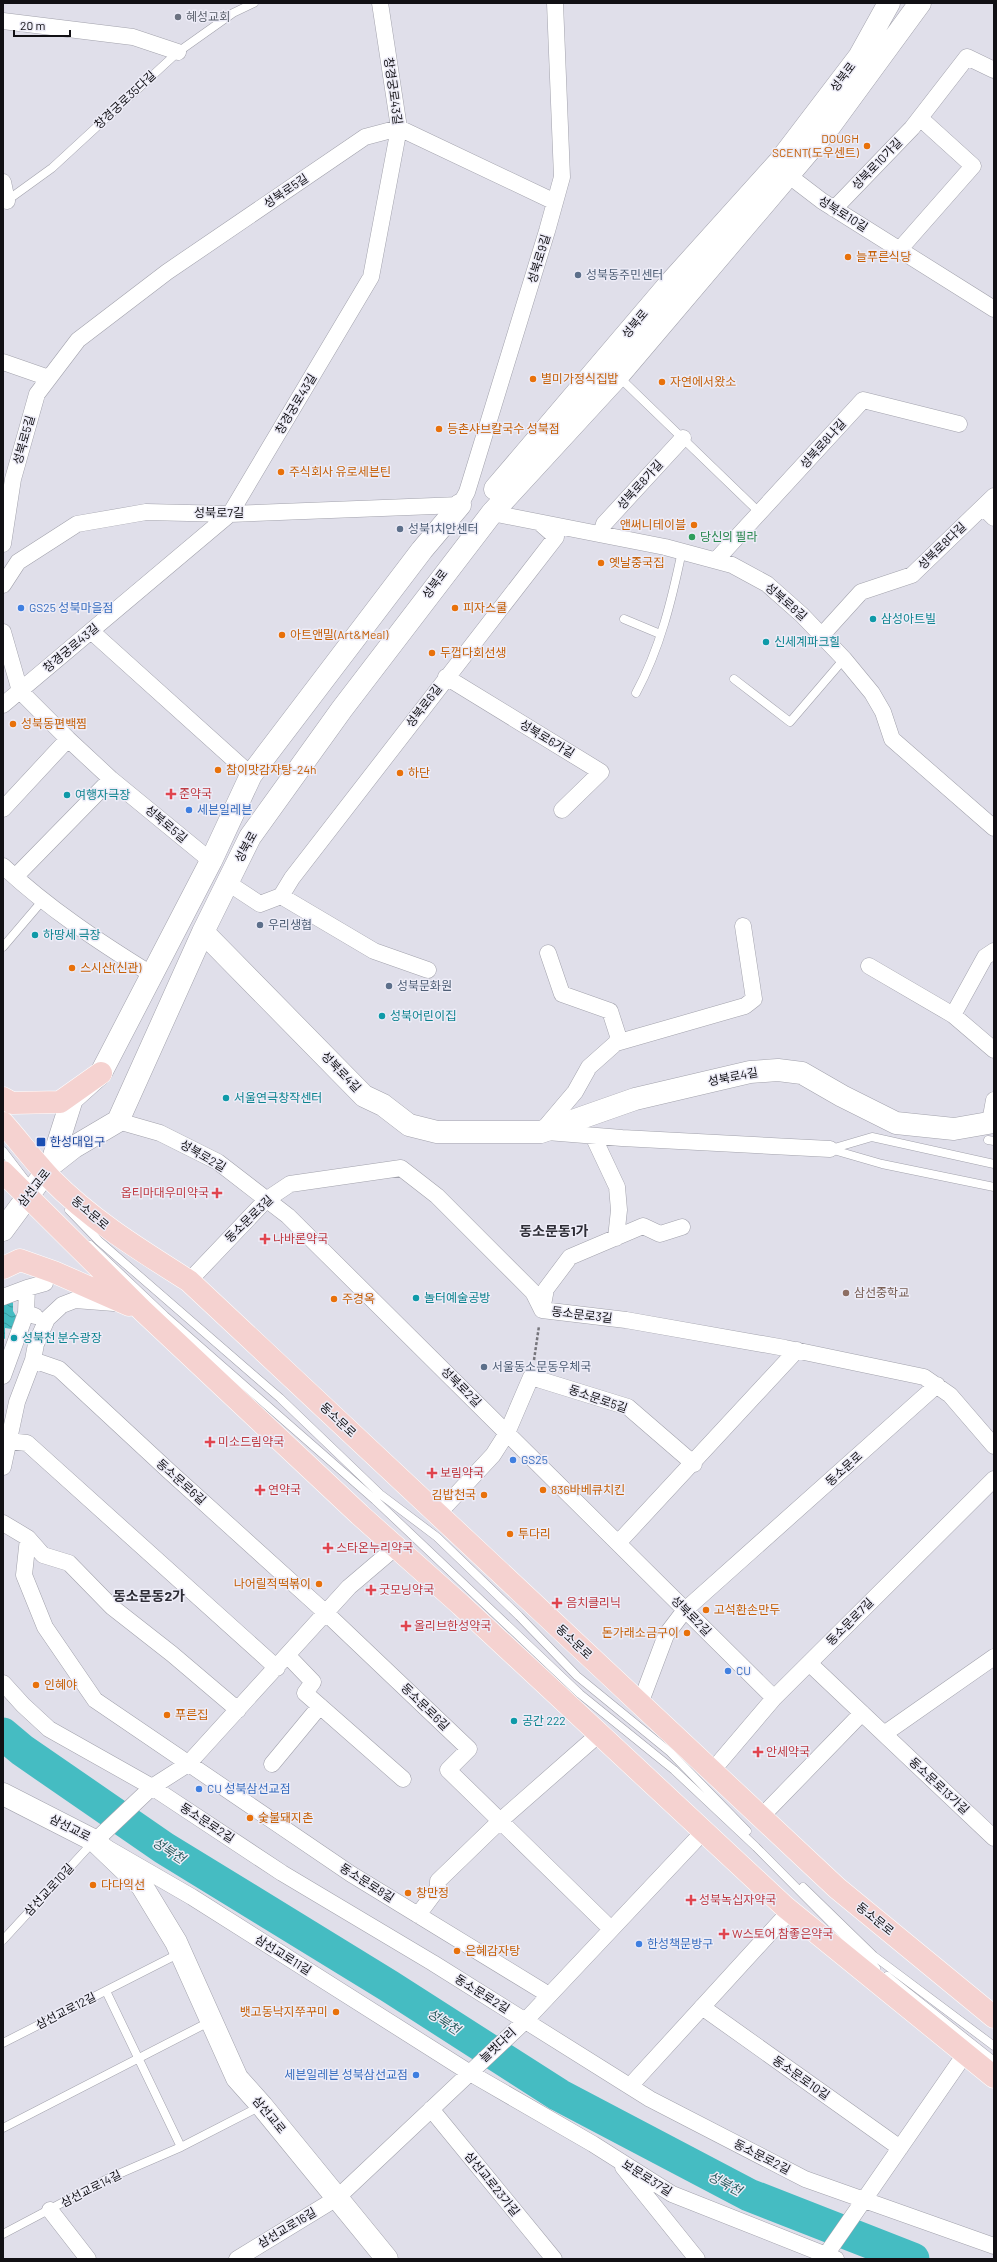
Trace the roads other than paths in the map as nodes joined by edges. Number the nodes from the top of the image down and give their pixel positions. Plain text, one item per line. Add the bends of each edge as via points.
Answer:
1 (254, 3) edge
2 (380, 3) edge
3 (554, 3) edge
4 (889, 3) edge
5 (920, 3) edge
6 (3, 21) edge
7 (178, 52) junction
8 (994, 70) edge
9 (920, 118) junction
10 (399, 128) junction
11 (788, 175) junction
12 (3, 182) edge
13 (5, 202) edge
14 (555, 202) junction
15 (834, 209) junction
16 (900, 250) junction
17 (994, 309) edge
18 (3, 362) edge
19 (618, 376) junction
20 (49, 378) junction
21 (959, 424) dead end
22 (683, 438) junction
23 (460, 505) junction
24 (6, 506) edge
25 (990, 507) edge
26 (492, 513) junction
27 (760, 513) junction
28 (230, 514) junction
29 (538, 522) junction
30 (601, 534) junction
31 (3, 544) edge
32 (682, 551) junction
33 (716, 560) junction
34 (453, 561) junction
35 (3, 585) edge
36 (624, 618) dead end
37 (91, 631) junction
38 (3, 632) edge
39 (660, 634) junction
40 (822, 635) junction
41 (844, 659) junction
42 (446, 677) junction
43 (734, 679) dead end
44 (20, 691) junction
45 (636, 692) dead end
46 (3, 705) edge
47 (68, 739) junction
48 (251, 775) junction
49 (112, 779) junction
50 (3, 809) edge
51 (562, 810) dead end
52 (994, 828) edge
53 (212, 858) junction
54 (3, 866) edge
55 (15, 877) junction
56 (230, 877) junction
57 (281, 896) junction
58 (43, 900) junction
59 (743, 926) dead end
60 (203, 932) junction
61 (3, 947) edge
62 (994, 951) edge
63 (548, 953) dead end
64 (869, 966) dead end
65 (428, 970) dead end
66 (151, 974) junction
67 (953, 1015) junction
68 (620, 1042) junction
69 (994, 1050) edge
70 (101, 1072) junction
71 (3, 1098) edge
72 (994, 1100) edge
73 (118, 1121) junction
74 (3, 1122) edge
75 (991, 1131) edge
76 (541, 1132) junction
77 (593, 1136) junction
78 (830, 1149) junction
79 (15, 1151) edge
80 (994, 1164) edge
81 (6, 1175) edge
82 (39, 1180) junction
83 (994, 1187) edge
84 (266, 1200) junction
85 (682, 1227) dead end
86 (3, 1230) edge
87 (616, 1238) junction
88 (3, 1268) edge
89 (189, 1281) junction
90 (45, 1284) dead end
91 (27, 1288) junction
92 (3, 1297) edge
93 (542, 1310) junction
94 (143, 1311) junction
95 (797, 1350) junction
96 (33, 1360) junction
97 (3, 1376) edge
98 (937, 1385) junction
99 (507, 1433) junction
100 (8, 1442) junction
101 (994, 1446) edge
102 (694, 1464) junction
103 (3, 1467) edge
104 (994, 1479) edge
105 (438, 1514) junction
106 (3, 1523) edge
107 (28, 1538) junction
108 (618, 1544) junction
109 (396, 1547) junction
110 (685, 1610) junction
111 (326, 1613) junction
112 (288, 1656) junction
113 (994, 1657) edge
114 (809, 1663) junction
115 (277, 1668) junction
116 (3, 1683) edge
117 (774, 1698) junction
118 (640, 1704) junction
119 (320, 1706) junction
120 (238, 1710) junction
121 (862, 1713) junction
122 (599, 1734) junction
123 (884, 1734) junction
124 (188, 1764) junction
125 (272, 1764) dead end
126 (712, 1771) junction
127 (403, 1779) dead end
128 (148, 1791) junction
129 (3, 1794) edge
130 (761, 1817) junction
131 (500, 1821) junction
132 (704, 1832) junction
133 (100, 1836) junction
134 (994, 1838) edge
135 (790, 1911) junction
136 (418, 1915) junction
137 (612, 1929) junction
138 (3, 1940) edge
139 (181, 1953) junction
140 (106, 1991) junction
141 (549, 1995) junction
142 (702, 2007) junction
143 (994, 2016) edge
144 (211, 2021) junction
145 (523, 2022) junction
146 (3, 2043) edge
147 (994, 2046) edge
148 (965, 2054) junction
149 (139, 2058) junction
150 (994, 2061) edge
151 (473, 2070) junction
152 (994, 2078) edge
153 (630, 2086) junction
154 (262, 2106) junction
155 (431, 2109) junction
156 (3, 2128) edge
157 (180, 2147) junction
158 (900, 2148) junction
159 (614, 2157) junction
160 (338, 2198) junction
161 (862, 2203) junction
162 (50, 2210) junction
163 (3, 2234) edge
164 (994, 2246) edge
165 (829, 2255) edge
166 (88, 2259) edge
167 (236, 2259) edge
168 (387, 2259) edge
169 (554, 2259) edge
170 (697, 2259) edge

1 - 7 lane, 창경궁로35다길 via 233,14
2 - 10 street, 창경궁로43길
3 - 14 street, 성북로9길 via 562,177
4 - 23 main road, 성북로 via 859,56 779,162 671,282 477,510
5 - 11 main road, 성북로 via 830,126
6 - 7 street via 133,37
7 - 13 lane, 창경궁로35다길 via 52,168
8 - 9 street, 성북로10가길 via 967,58
9 - 15 street, 성북로10가길
9 - 16 street via 973,166
10 - 14 street
10 - 20 street, 성북로5길 via 365,136 166,272 78,340
10 - 28 street, 창경궁로43길 via 371,277
11 - 15 street, 성북로10길
11 - 19 main road, 성북로
12 - 13 street
14 - 23 street, 성북로9길 via 467,492
15 - 16 street, 성북로10길
16 - 17 street, 성북로10길
18 - 20 street
19 - 22 lane
19 - 26 main road, 성북로
20 - 24 street, 성북로5길 via 37,394
21 - 27 street, 성북로8나길 via 863,400
22 - 27 lane
22 - 30 street, 성북로8가길 via 604,524
23 - 28 street, 성북로7길
23 - 34 main road via 457,512 459,526
23 - 48 main road, 성북로 via 422,550
24 - 31 street, 성북로5길
25 - 40 street, 성북로8다길 via 912,575 861,592
26 - 29 street, 성북로8길
26 - 34 main road, 성북로
27 - 33 street, 성북로8나길
28 - 35 street, 성북로7길 via 146,512 77,524 18,562
28 - 37 street, 창경궁로43길
29 - 30 street, 성북로8길
29 - 42 street, 성북로6길 via 556,537
30 - 32 street, 성북로8길
32 - 33 street, 성북로8길
32 - 39 lane
33 - 40 street, 성북로8길 via 732,565 767,584
34 - 56 main road, 성북로 via 342,708 255,830
36 - 39 lane
37 - 44 street, 창경궁로43길
37 - 48 street
38 - 44 street, 성북로5길
39 - 45 lane via 650,666
40 - 41 street, 성북로8길
41 - 43 lane via 790,722
41 - 52 street, 성북로8길 via 883,712 892,739
42 - 51 street, 성북로6가길 via 601,772
42 - 57 street, 성북로6길 via 292,878
44 - 46 street, 창경궁로43길
44 - 47 street, 성북로5길
47 - 49 street, 성북로5길
47 - 50 street
48 - 53 main road, 성북로
49 - 53 street, 성북로5길
49 - 55 street
53 - 56 main road
53 - 66 main road, 성북로
54 - 55 street
55 - 58 street
56 - 57 street via 260,904
56 - 60 main road, 성북로
57 - 65 street via 374,951
58 - 61 lane
58 - 66 street via 110,949
59 - 68 street via 754,1000 746,1006
60 - 73 main road, 성북로
60 - 76 main road, 성북로4길 via 364,1096 383,1105 409,1125 437,1132
62 - 67 street via 985,957
63 - 68 street via 562,994 610,1011
64 - 67 street
66 - 70 main road, 성북로
67 - 69 street
68 - 76 street via 589,1067 576,1092
70 - 71 main road via 60,1102 12,1103
70 - 82 main road, 성북로 via 72,1099
72 - 75 street, 성북로4길
73 - 82 main road via 74,1147
73 - 84 street, 성북로2길 via 160,1133 218,1162
74 - 79 main road, 동소문로
75 - 76 main road, 성북로4길 via 896,1122 802,1073 778,1070 750,1072 635,1099
76 - 77 street
77 - 78 street
77 - 87 street via 617,1188 620,1210
78 - 80 lane via 872,1137
78 - 83 lane via 882,1164
79 - 82 main road, 동소문로
81 - 82 main road, 동소문로
82 - 86 main road, 삼선교로
82 - 89 main road, 동소문로
82 - 94 main road, 동소문로
82 - 147 lane via 99,1241 280,1398 380,1494 437,1537 577,1676 670,1752 759,1844 874,1956
82 - 150 lane via 82,1238 165,1316 375,1500 580,1694 674,1770 756,1847 874,1966
84 - 89 street, 동소문로3길
84 - 93 street, 동소문로3길 via 290,1184 401,1168 442,1201 533,1292
84 - 99 street, 성북로2길 via 288,1216
85 - 87 street via 660,1234 643,1226
87 - 93 street via 570,1257 546,1289
88 - 94 main road via 20,1260
89 - 105 main road, 동소문로
90 - 91 street
91 - 92 street
91 - 97 street via 32,1315
93 - 95 street, 동소문로3길 via 626,1320
94 - 96 street via 107,1302 75,1300 62,1305 47,1319 36,1344
94 - 109 main road, 동소문로
95 - 98 street, 동소문로3길 via 924,1377
95 - 102 street
96 - 100 street via 17,1402
96 - 111 street, 동소문로6길 via 59,1369
98 - 101 street, 동소문로3길 via 950,1395
98 - 110 street, 동소문로
99 - 102 street, 동소문로5길 via 531,1377 628,1407
99 - 105 street via 493,1455
99 - 108 street, 성북로2길
100 - 103 street
100 - 115 street via 27,1443
102 - 108 street
104 - 114 street, 동소문로7길
105 - 118 main road, 동소문로
106 - 107 street
107 - 120 street via 43,1555 69,1563 112,1607
107 - 124 street via 24,1575 45,1627 95,1700
108 - 110 street, 성북로2길
109 - 111 street via 349,1587
109 - 122 main road, 동소문로
110 - 117 street, 성북로2길
110 - 118 street, 동소문로 via 666,1635
111 - 112 street
111 - 131 street, 동소문로6길 via 469,1749 448,1770
112 - 115 street
112 - 119 street via 313,1682 305,1693
113 - 123 street
114 - 117 street, 동소문로7길
114 - 121 street, 동소문로13가길
115 - 120 street
116 - 128 street, 동소문로2길 via 22,1705 49,1729
117 - 126 street, 동소문로7길
118 - 126 main road, 동소문로
119 - 125 street
119 - 127 street
120 - 124 street
121 - 123 street, 동소문로13가길
121 - 130 street
122 - 131 street
122 - 132 main road, 동소문로
123 - 134 street, 동소문로13가길
124 - 128 street
124 - 136 street, 동소문로8길 via 351,1874
126 - 130 main road, 동소문로
128 - 133 street
128 - 145 street, 동소문로2길
129 - 133 main road, 삼선교로
130 - 143 main road, 동소문로 via 837,1888
131 - 136 street via 438,1881 438,1888
131 - 137 street
132 - 135 main road, 동소문로
132 - 137 street
133 - 138 lane, 삼선교로10길
133 - 139 main road, 삼선교로 via 142,1886
133 - 151 street, 삼선교로11길 via 192,1897
135 - 142 street
135 - 148 main road, 동소문로
136 - 141 street, 동소문로8길
137 - 141 street
139 - 140 lane
139 - 144 main road, 삼선교로
140 - 146 lane, 삼선교로12길
140 - 149 lane, 삼선교로12길
141 - 145 street
142 - 153 street
142 - 158 street, 동소문로10길
144 - 149 lane
144 - 154 main road, 삼선교로 via 237,2078
145 - 151 street, 늘벗다리
145 - 153 street, 동소문로2길
148 - 152 main road, 동소문로
148 - 158 street
149 - 156 lane
149 - 157 lane
151 - 155 street
151 - 159 street, 보문로37길
153 - 161 street, 동소문로2길 via 650,2099 805,2179
154 - 157 lane, 삼선교로14길
154 - 160 main road, 삼선교로
155 - 160 street
155 - 169 street, 삼선교로23가길
157 - 162 lane, 삼선교로14길 via 107,2179
158 - 161 street
159 - 165 street, 보문로37길 via 672,2194
159 - 170 street
160 - 167 street, 삼선교로16길
160 - 168 main road, 삼선교로
161 - 164 street, 동소문로2길
161 - 165 street
162 - 163 lane, 삼선교로14길
162 - 166 street

